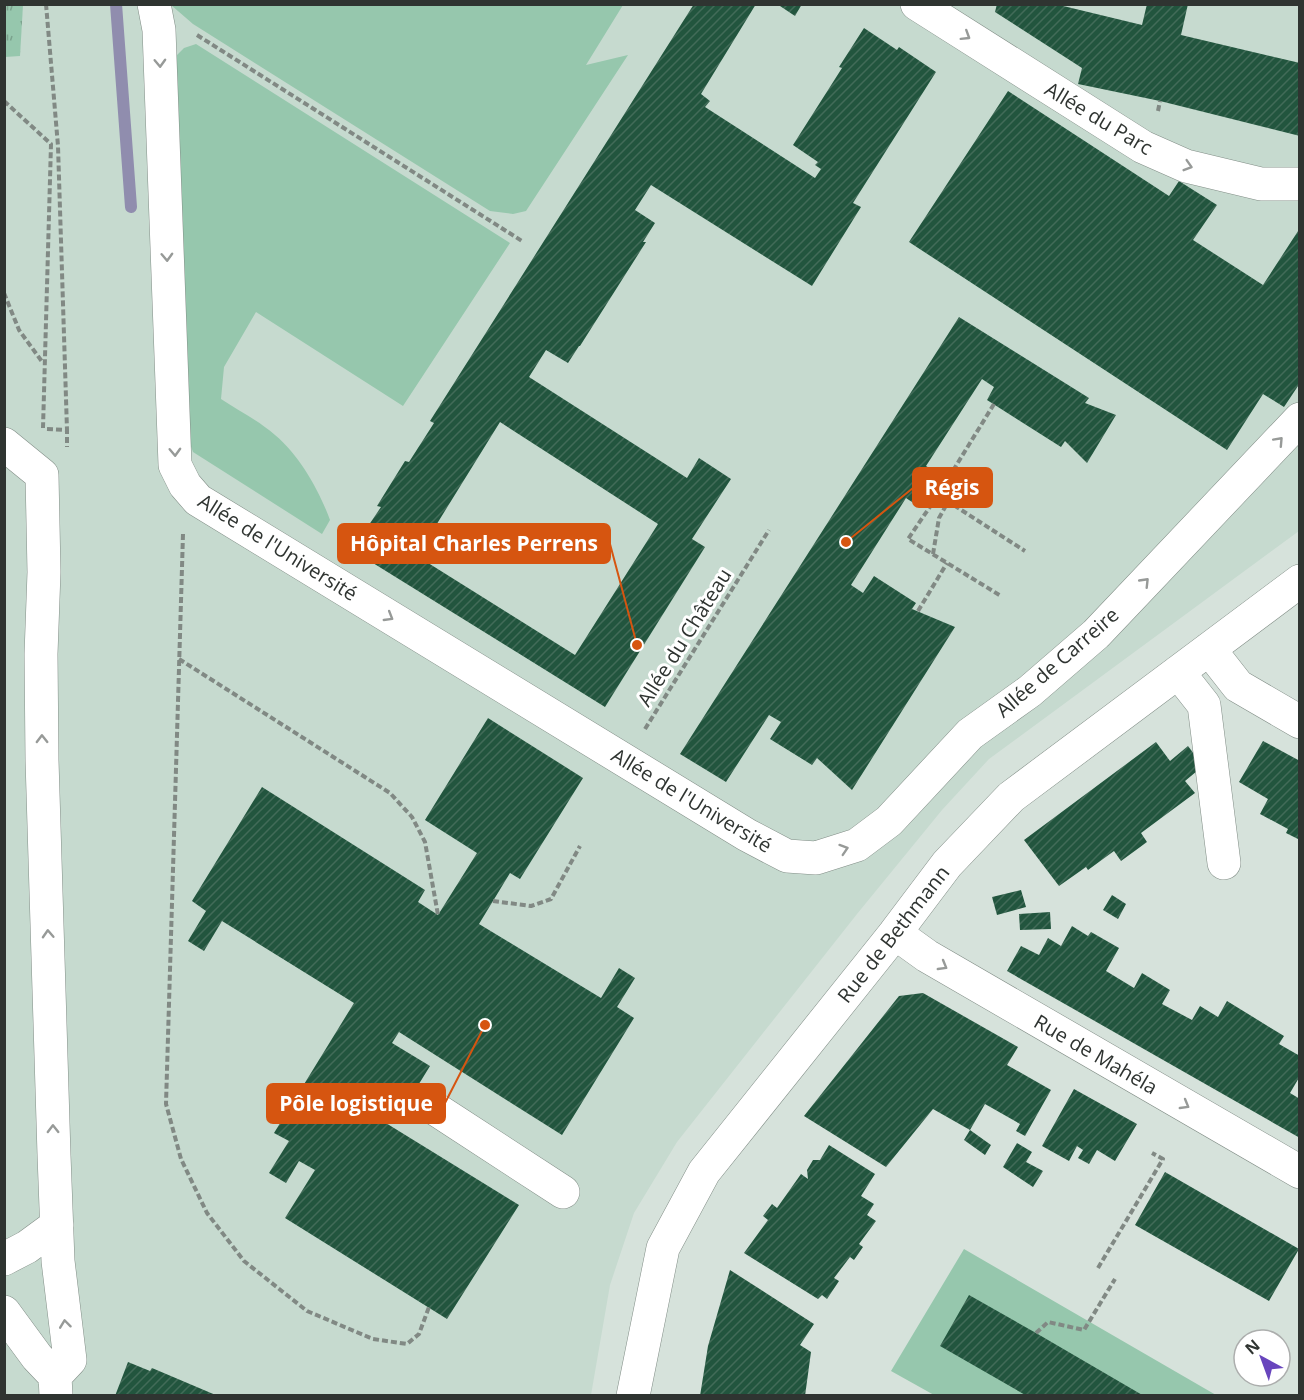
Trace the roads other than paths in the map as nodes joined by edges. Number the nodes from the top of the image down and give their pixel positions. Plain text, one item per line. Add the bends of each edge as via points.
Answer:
1 (917, 4) edge
2 (156, 17) edge
3 (1299, 184) edge
4 (1299, 419) edge
5 (22, 458) edge
6 (1299, 581) edge
7 (1209, 649) junction
8 (1178, 672) junction
9 (1299, 722) edge
10 (787, 856) joint
11 (1224, 863) dead end
12 (895, 933) junction
13 (434, 1108) dead end
14 (1299, 1172) edge
15 (563, 1192) dead end
16 (57, 1225) junction
17 (4, 1258) edge
18 (4, 1312) edge
19 (56, 1386) edge
20 (633, 1395) edge

1 -> 3 street, Allée du Parc via 1143,147 1186,166 1261,184
2 -> 10 street, Allée de l'Université via 175,465 185,485 198,500 747,836
10 -> 4 street, Allée de Carreire via 816,858 857,845 889,821 970,734 1030,691 1096,634
16 -> 5 street via 42,760 44,572
6 - 7 street, Rue de Bethmann
7 - 8 street, Rue de Bethmann
7 - 9 street via 1238,686
8 - 11 street via 1204,705
8 - 12 street, Rue de Bethmann via 1011,797 947,864
12 -> 14 street, Rue de Mahéla via 927,956
12 - 20 street, Rue de Bethmann via 704,1172 663,1248
13 - 15 street
16 - 17 street
19 -> 16 street via 70,1360
18 - 19 street

